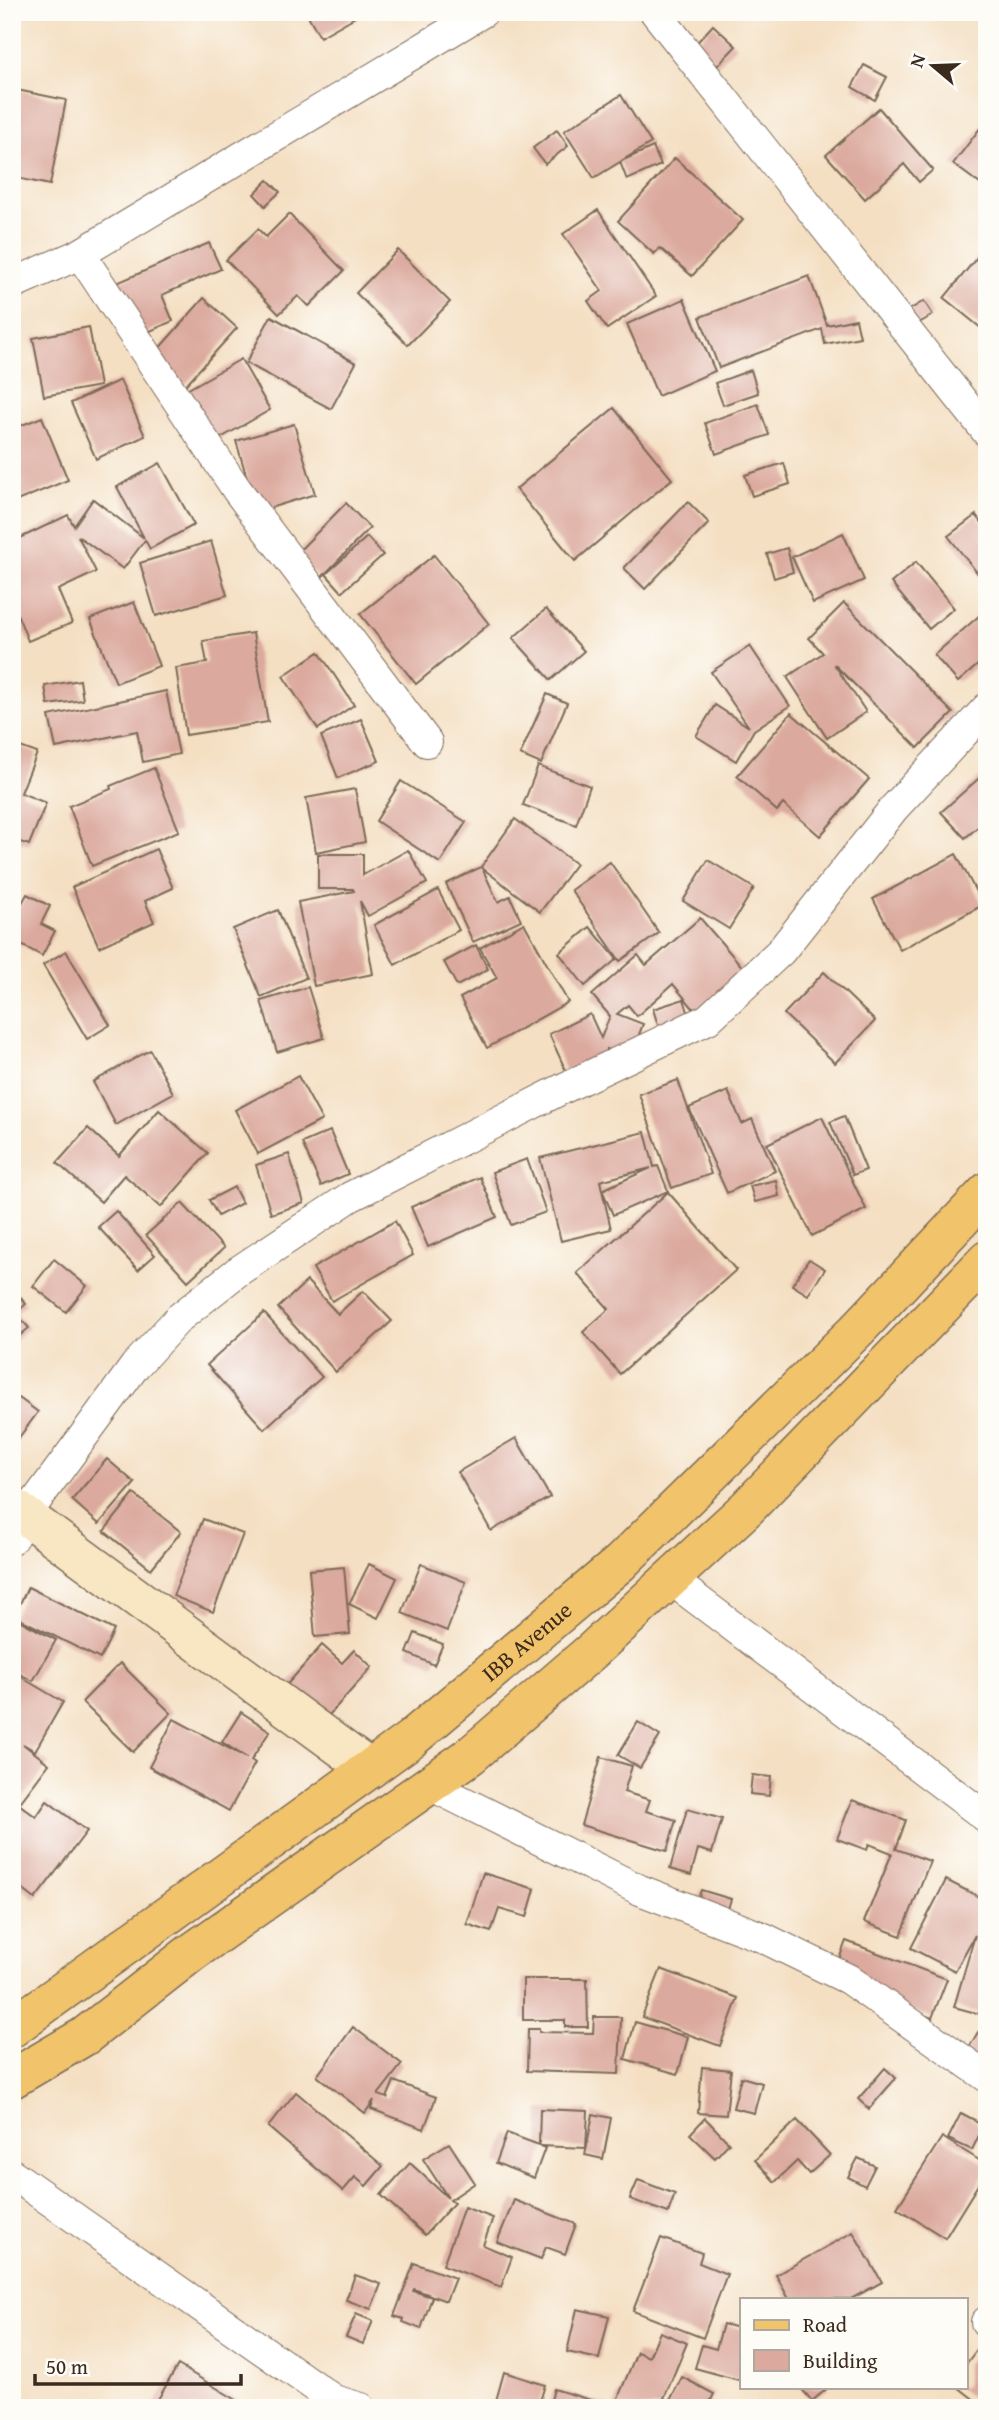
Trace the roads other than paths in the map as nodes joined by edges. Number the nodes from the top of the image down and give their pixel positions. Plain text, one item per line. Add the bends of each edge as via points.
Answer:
1 (484, 12) edge
2 (655, 12) edge
3 (80, 254) junction
4 (12, 284) edge
5 (987, 432) edge
6 (987, 708) edge
7 (427, 741) dead end
8 (987, 1192) edge
9 (987, 1260) edge
10 (16, 1520) edge
11 (670, 1578) junction
12 (370, 1769) junction
13 (430, 1784) junction
14 (987, 1818) edge
15 (12, 2028) edge
16 (987, 2077) edge
17 (12, 2079) edge
18 (12, 2174) edge
19 (361, 2408) edge

1 - 3 street
2 - 5 street
3 - 4 street
3 - 7 street via 237,490
6 - 10 street via 894,808 781,951 708,1019 350,1197 237,1272 179,1318 135,1366
8 - 12 main road, IBB Avenue via 859,1328 620,1563
9 - 11 main road via 747,1508
10 - 12 street
11 - 13 main road via 470,1756
11 - 14 street
12 - 15 main road, IBB Avenue
13 - 16 street via 640,1890 764,1938 848,1979
13 - 17 main road via 191,1953 85,2036
18 - 19 street via 334,2400

